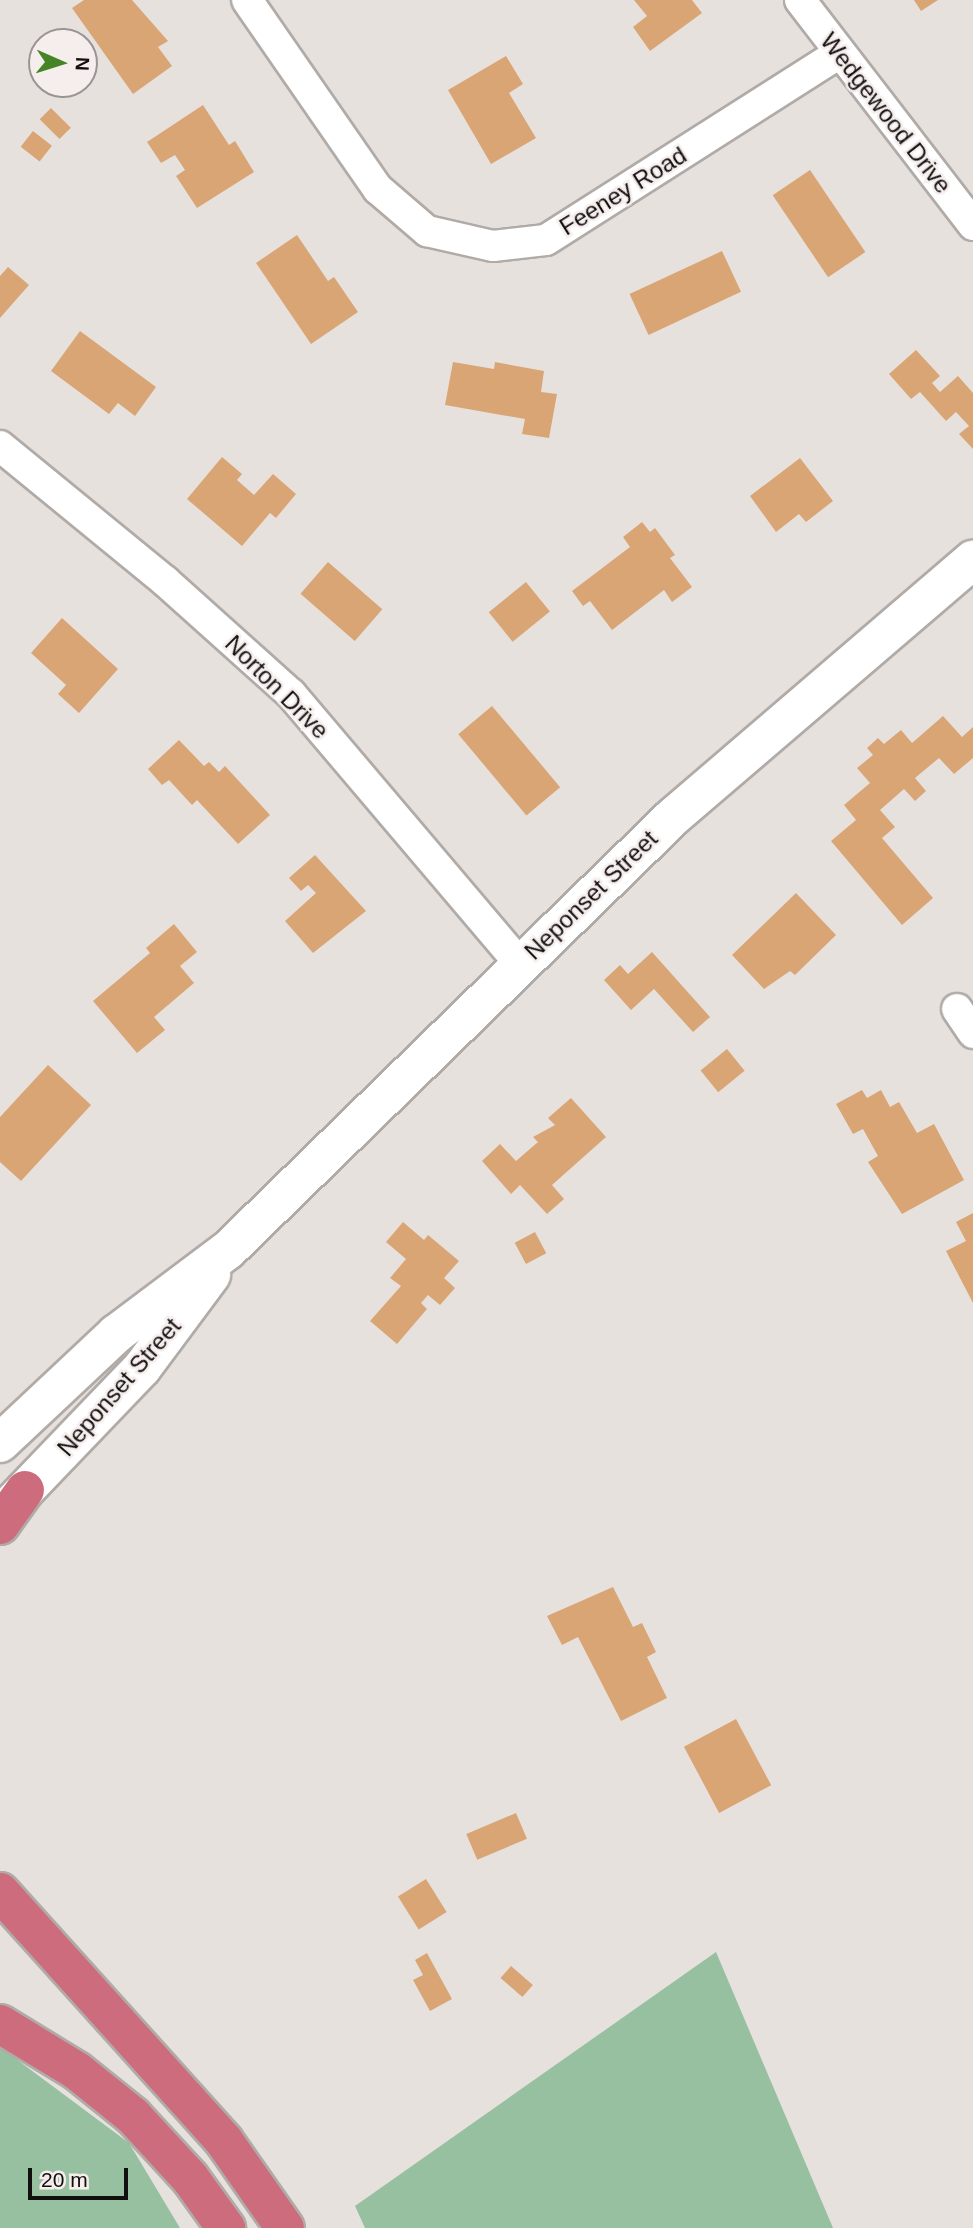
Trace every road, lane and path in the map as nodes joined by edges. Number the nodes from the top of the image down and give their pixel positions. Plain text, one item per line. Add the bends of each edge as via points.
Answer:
1 (247, 0) edge
2 (800, 0) edge
3 (838, 54) junction
4 (973, 225) edge
5 (0, 446) edge
6 (973, 561) edge
7 (519, 963) junction
8 (228, 1250) junction
9 (0, 1443) edge
10 (13, 1503) edge
11 (0, 1525) edge
12 (0, 1892) edge
13 (0, 2024) edge
14 (226, 2228) edge
15 (285, 2228) edge

1 - 3 street, Feeney Road via 378,189 427,231 493,246 546,240
2 - 3 street, Wedgewood Drive
3 - 4 street, Wedgewood Drive
5 - 7 street, Norton Drive via 165,581 291,694
6 - 7 main road, Neponset Street via 701,792
7 - 8 main road, Neponset Street
8 - 9 main road, Neponset Street via 116,1334
8 - 10 main road, Neponset Street via 142,1368
10 - 11 highway
12 - 15 highway via 224,2140
13 - 14 highway via 56,2057 124,2108 170,2155

